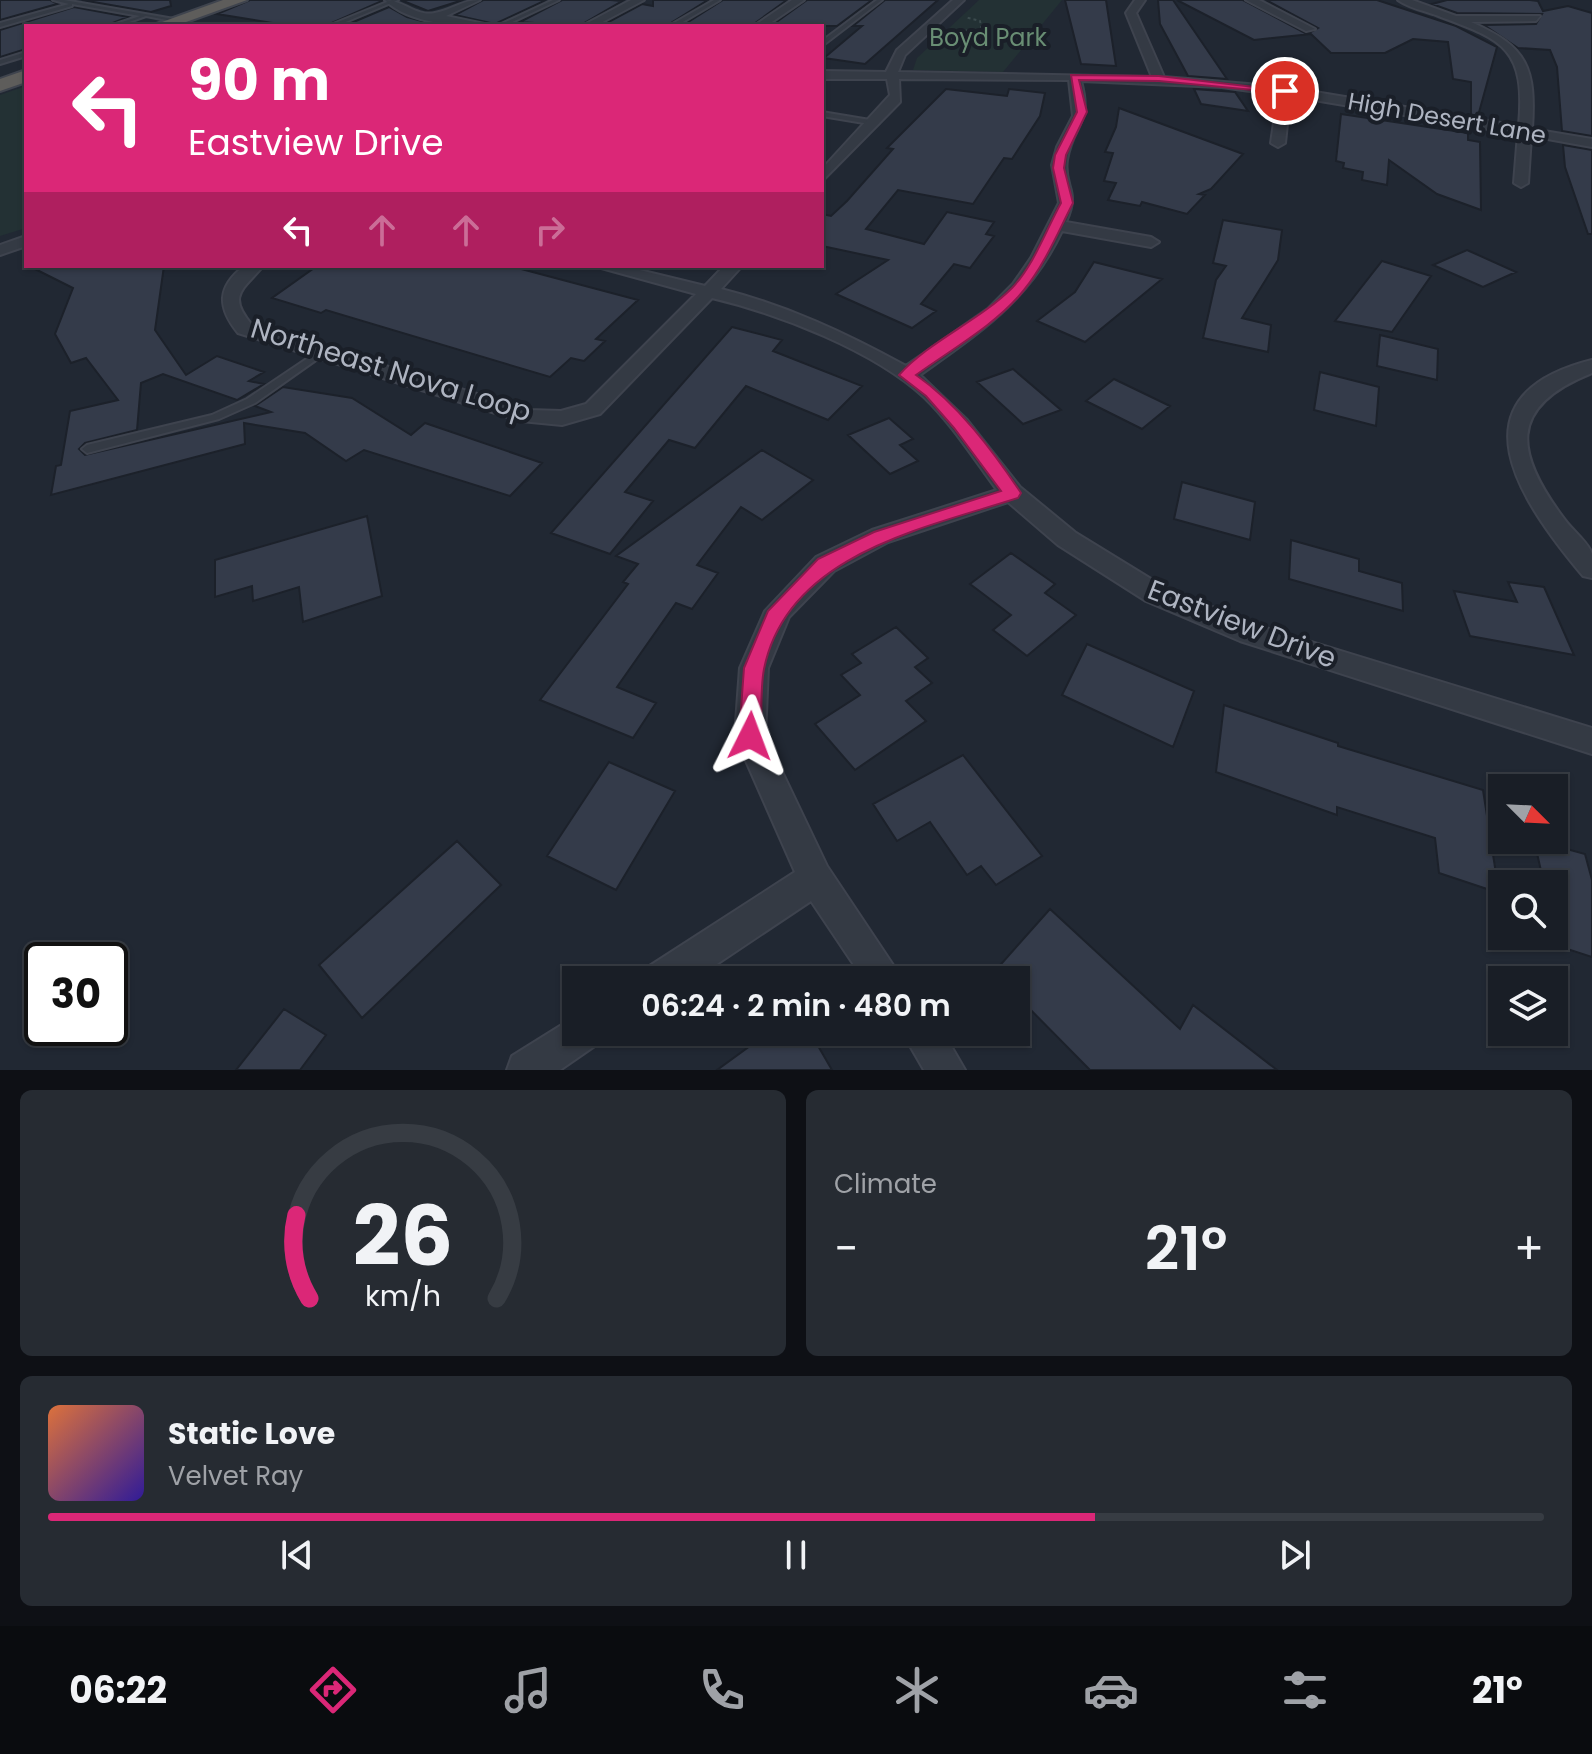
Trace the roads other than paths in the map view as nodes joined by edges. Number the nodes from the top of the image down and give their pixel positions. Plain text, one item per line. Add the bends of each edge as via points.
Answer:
1 (55, 0) edge
2 (239, 0) edge
3 (255, 0) edge
4 (475, 0) edge
5 (557, 0) edge
6 (639, 0) edge
7 (718, 0) edge
8 (799, 0) edge
9 (880, 0) edge
10 (959, 0) edge
11 (1140, 0) edge
12 (1251, 0) edge
13 (1403, 0) edge
14 (392, 1) edge
15 (75, 4) junction
16 (434, 17) junction
17 (1536, 18) dead end
18 (1451, 19) junction
19 (164, 23) edge
20 (336, 24) edge
21 (477, 24) edge
22 (504, 24) edge
23 (591, 24) edge
24 (676, 24) edge
25 (762, 24) edge
26 (0, 25) edge
27 (1310, 29) dead end
28 (824, 42) edge
29 (24, 55) edge
30 (0, 62) edge
31 (24, 69) edge
32 (824, 75) edge
33 (0, 76) edge
34 (24, 77) edge
35 (1074, 77) junction
36 (894, 78) junction
37 (1159, 79) junction
38 (0, 85) edge
39 (1285, 91) junction
40 (824, 114) edge
41 (876, 123) junction
42 (1523, 131) junction
43 (1278, 143) dead end
44 (1592, 143) edge
45 (824, 175) edge
46 (1521, 183) dead end
47 (1057, 225) junction
48 (24, 242) edge
49 (1151, 242) dead end
50 (0, 250) edge
51 (253, 268) edge
52 (610, 268) edge
53 (732, 268) edge
54 (709, 292) junction
55 (320, 353) junction
56 (1592, 366) edge
57 (907, 375) junction
58 (87, 449) dead end
59 (1012, 493) junction
60 (1592, 569) edge
61 (1592, 741) edge
62 (815, 878) junction
63 (682, 966) edge
64 (875, 966) edge
65 (562, 1046) edge
66 (930, 1046) edge
67 (526, 1070) edge
68 (946, 1070) edge

1 - 15 lane
2 - 19 highway
3 - 19 highway
4 - 16 street
5 - 22 lane
6 - 23 street
7 - 24 lane
8 - 25 street
9 - 28 lane
10 - 36 street via 898,56 892,65
11 - 37 street via 1131,13
12 - 27 street
13 - 18 street
14 - 16 street via 406,12
14 - 20 lane
15 - 19 lane
15 - 26 lane
16 - 21 street
17 - 18 street
18 - 42 street via 1483,32 1519,57 1527,82
29 - 30 lane
31 - 33 highway
32 - 36 street, High Desert Lane
34 - 38 highway
35 - 36 street, High Desert Lane
35 - 37 street, High Desert Lane
35 - 47 street via 1082,112 1061,155 1067,203
36 - 41 street via 896,99
37 - 39 street, High Desert Lane
39 - 42 street, High Desert Lane
39 - 43 street
40 - 41 lane
41 - 45 street
42 - 44 street, High Desert Lane
42 - 46 street
47 - 49 street
47 - 57 street via 1018,289
48 - 50 street
51 - 55 street, Northeast Nova Loop via 233,287 228,302 233,317 245,329
52 - 54 street, Eastview Drive
53 - 54 street, Northeast Nova Loop
54 - 55 street, Northeast Nova Loop via 593,409 562,418 528,416
54 - 57 street, Eastview Drive via 792,316
55 - 58 lane via 251,401 215,417
56 - 60 street via 1532,398 1520,419 1518,450 1528,483
57 - 59 street, Eastview Drive via 960,425
59 - 61 street, Eastview Drive via 1067,539 1155,594 1249,633
59 - 62 street via 880,536 825,564 778,611 754,668 750,736
62 - 63 street
62 - 64 street
65 - 67 street
66 - 68 street

